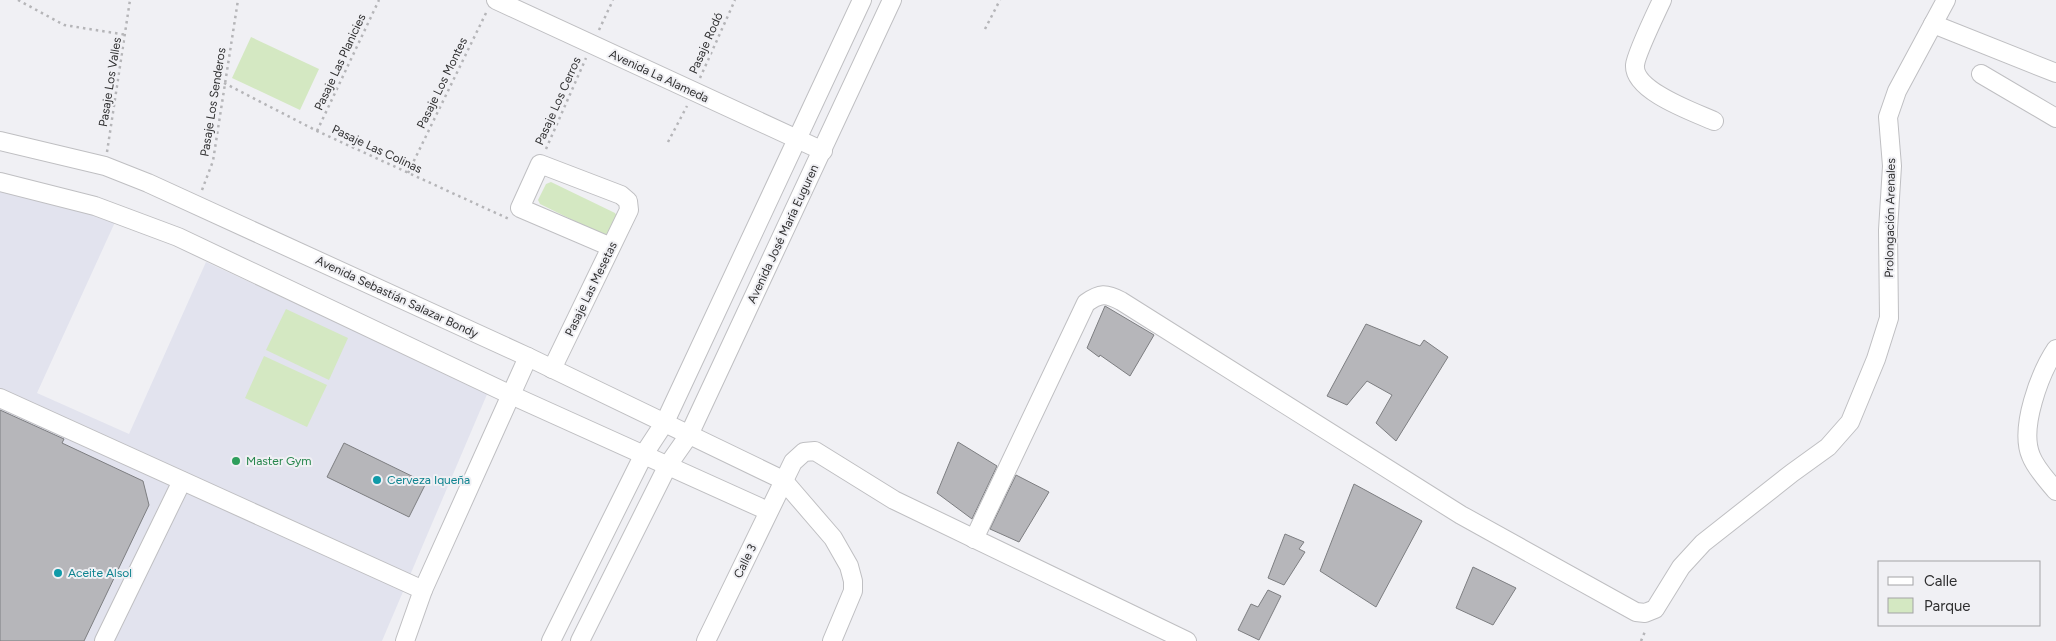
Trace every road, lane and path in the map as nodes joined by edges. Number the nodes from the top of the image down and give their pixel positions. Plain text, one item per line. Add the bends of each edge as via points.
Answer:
1 (18, 0) edge
2 (130, 0) edge
3 (238, 0) edge
4 (379, 0) edge
5 (613, 0) edge
6 (735, 0) edge
7 (862, 0) edge
8 (892, 0) edge
9 (1000, 0) edge
10 (1662, 0) edge
11 (1946, 0) edge
12 (492, 4) edge
13 (1932, 24) junction
14 (986, 29) dead end
15 (127, 35) junction
16 (592, 45) junction
17 (2056, 72) edge
18 (1980, 74) dead end
19 (224, 83) junction
20 (694, 92) junction
21 (2056, 118) edge
22 (1714, 122) dead end
23 (317, 131) junction
24 (798, 140) junction
25 (0, 141) edge
26 (668, 142) dead end
27 (823, 151) junction
28 (540, 164) junction
29 (105, 166) junction
30 (408, 173) junction
31 (0, 182) edge
32 (197, 205) junction
33 (520, 208) junction
34 (611, 247) junction
35 (2056, 349) edge
36 (528, 357) junction
37 (552, 369) junction
38 (511, 395) junction
39 (0, 398) edge
40 (665, 422) junction
41 (689, 435) junction
42 (644, 454) junction
43 (668, 465) junction
44 (182, 480) junction
45 (783, 480) junction
46 (2056, 491) edge
47 (768, 511) junction
48 (974, 539) junction
49 (586, 570) junction
50 (610, 582) junction
51 (423, 590) junction
52 (104, 641) edge
53 (405, 641) edge
54 (550, 641) edge
55 (580, 641) edge
56 (706, 641) edge
57 (832, 641) edge
58 (1187, 641) edge

1 - 15 path via 64,24
2 - 15 path, Pasaje Los Valles
3 - 19 path, Pasaje Los Senderos
4 - 23 path, Pasaje Las Planicies
5 - 16 path, Pasaje Los Cerros
6 - 20 path, Pasaje Rodó
7 - 24 street
8 - 27 street, Avenida José María Euguren
9 - 14 path
10 - 22 street via 1635,65 1639,79 1650,91
11 - 13 street, Prolongación Arenales
12 - 16 street, Avenida La Alameda
12 - 30 path, Pasaje Los Montes
13 - 17 street
13 - 48 street, Prolongación Arenales via 1888,117 1892,166 1888,230 1891,300 1886,333 1850,422 1828,447 1703,543 1681,567 1655,609 1636,612 1461,515 1110,295 1098,294 1086,303
15 - 29 path, Pasaje Los Valles
16 - 20 street, Avenida La Alameda
16 - 28 path, Pasaje Los Cerros
18 - 21 street
19 - 23 path, Pasaje Las Colinas
19 - 32 path, Pasaje Los Senderos via 213,161
20 - 24 street, Avenida La Alameda
20 - 26 path
23 - 30 path, Pasaje Las Colinas
24 - 27 street, Avenida La Alameda
24 - 40 street
25 - 29 street, Avenida Sebastián Salazar Bondy
27 - 41 street, Avenida José María Euguren
28 - 33 street
28 - 34 street, Pasaje Las Mesetas via 621,195 628,201 629,210
29 - 32 street, Avenida Sebastián Salazar Bondy
30 - 33 path, Pasaje Las Colinas via 508,220
31 - 38 street via 95,206 178,237
32 - 36 street, Avenida Sebastián Salazar Bondy
33 - 34 street
34 - 37 street, Pasaje Las Mesetas
35 - 46 street via 2031,411 2026,443 2031,458
36 - 37 street, Avenida Sebastián Salazar Bondy
36 - 38 street
37 - 40 street, Avenida Sebastián Salazar Bondy
38 - 42 street
38 - 51 street
39 - 44 street
40 - 41 street, Avenida Sebastián Salazar Bondy
40 - 42 street
41 - 43 street, Avenida José María Euguren
41 - 45 street, Avenida Sebastián Salazar Bondy
42 - 43 street
42 - 49 street
43 - 47 street
43 - 50 street, Avenida José María Euguren
44 - 51 street
44 - 52 street
45 - 47 street, Calle 3
45 - 48 street, Calle 3 via 798,455 814,451 894,500
45 - 57 street via 833,538 849,566 853,591
47 - 56 street, Calle 3
48 - 58 street, Calle 3
49 - 50 street
49 - 54 street
50 - 55 street, Avenida José María Euguren
51 - 53 street

